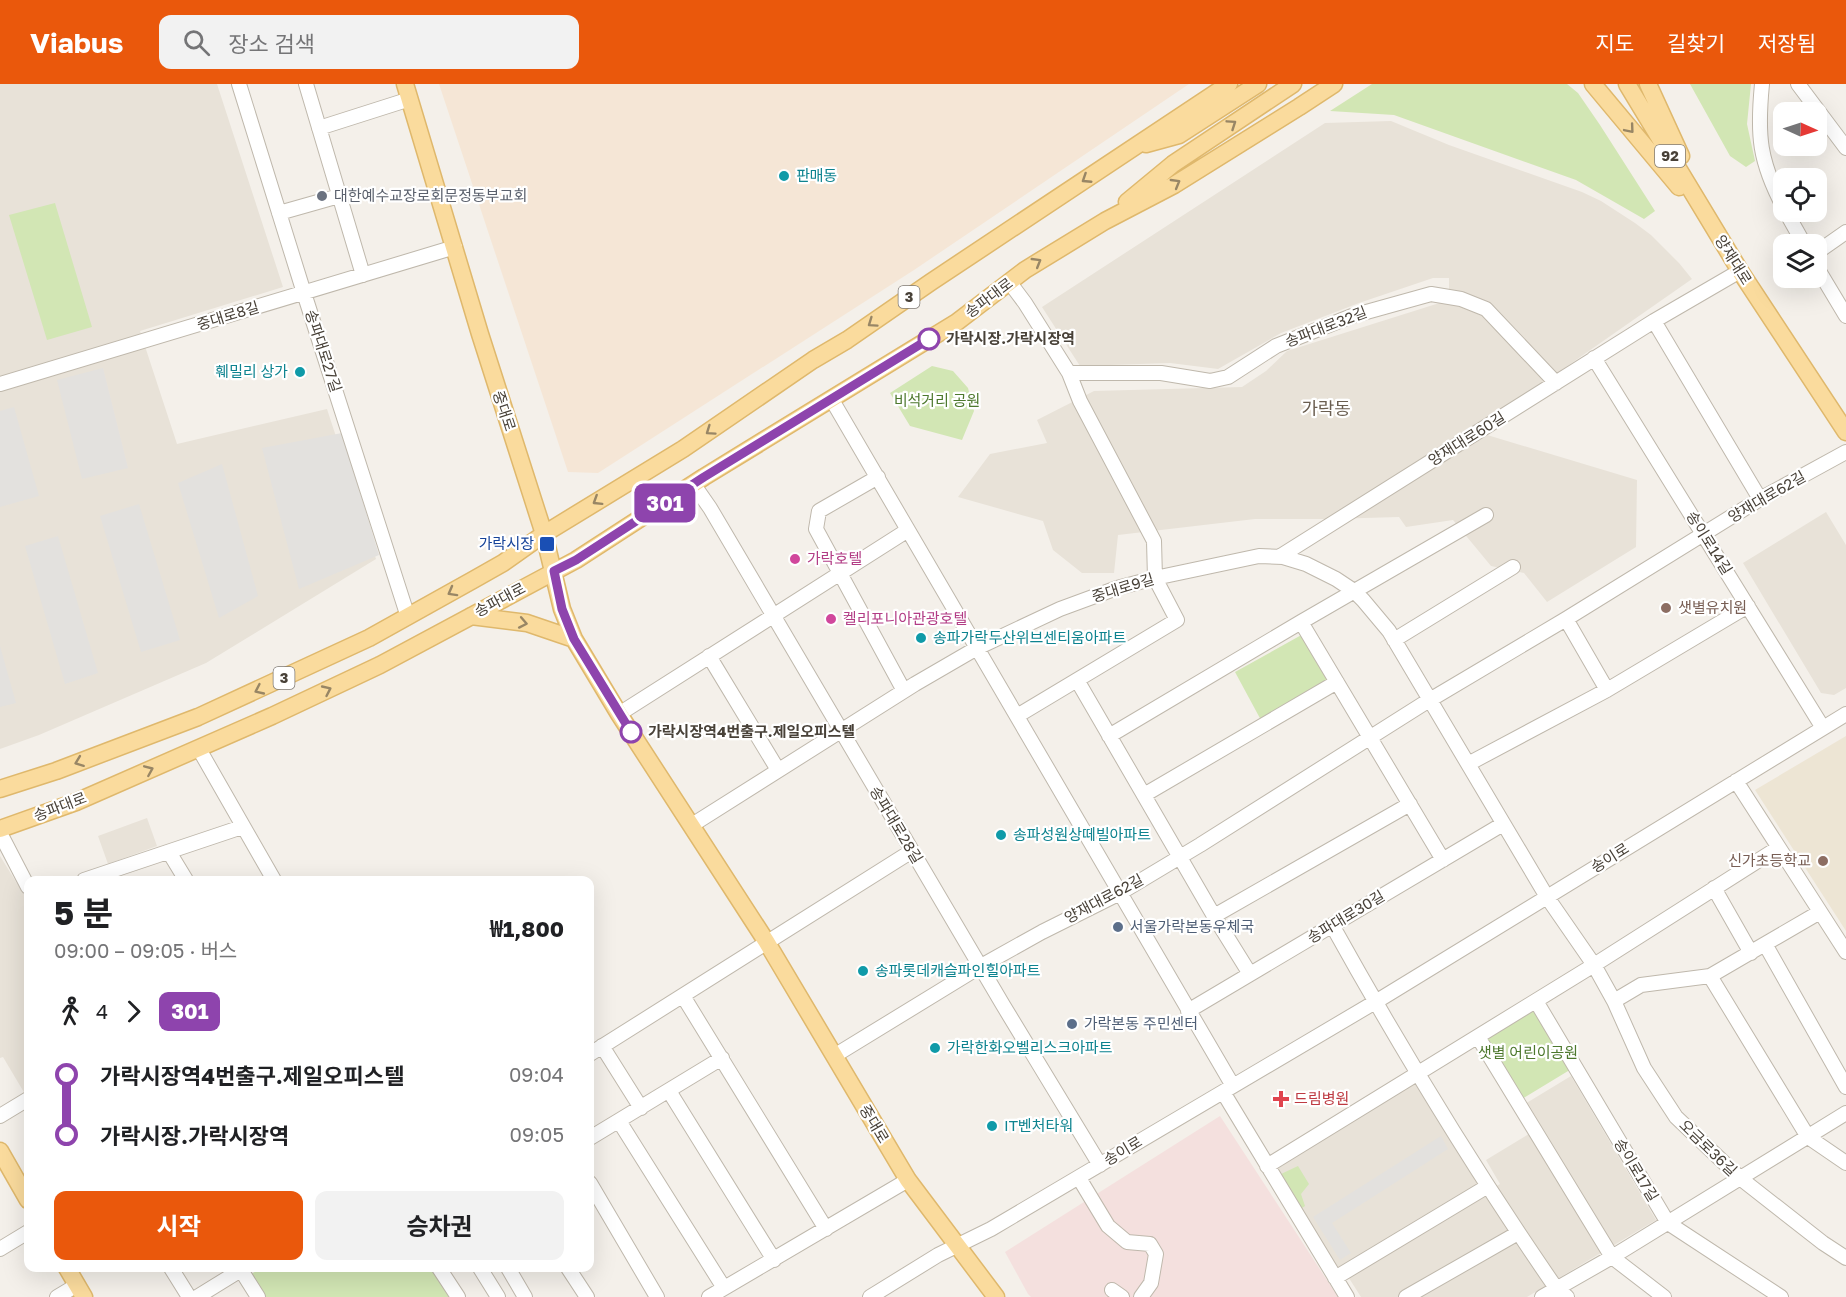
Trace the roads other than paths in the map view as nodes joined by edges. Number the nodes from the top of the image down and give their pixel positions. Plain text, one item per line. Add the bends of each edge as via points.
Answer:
1 (239, 84) edge
2 (306, 84) edge
3 (1229, 84) edge
4 (1258, 84) edge
5 (1293, 84) edge
6 (1334, 84) edge
7 (1593, 84) edge
8 (1627, 84) edge
9 (1648, 84) edge
10 (1762, 84) edge
11 (1803, 86) edge
12 (407, 92) edge
13 (319, 128) junction
14 (1135, 147) junction
15 (1846, 148) edge
16 (1773, 188) edge
17 (339, 196) junction
18 (279, 213) junction
19 (1106, 221) junction
20 (1713, 228) junction
21 (1846, 232) edge
22 (1827, 246) edge
23 (455, 247) junction
24 (1740, 271) junction
25 (363, 275) junction
26 (1010, 283) junction
27 (1827, 284) edge
28 (304, 293) junction
29 (1846, 316) edge
30 (1654, 321) junction
31 (1594, 358) junction
32 (1069, 373) junction
33 (1556, 383) junction
34 (0, 384) edge
35 (832, 400) junction
36 (1846, 432) edge
37 (1846, 452) edge
38 (878, 477) junction
39 (694, 485) junction
40 (1760, 499) junction
41 (1486, 515) dead end
42 (908, 530) junction
43 (544, 534) junction
44 (1703, 534) junction
45 (1279, 557) junction
46 (1513, 567) dead end
47 (554, 571) junction
48 (840, 574) junction
49 (1155, 578) junction
50 (1354, 591) junction
51 (1748, 606) junction
52 (471, 616) junction
53 (772, 616) junction
54 (408, 617) junction
55 (1566, 619) junction
56 (1301, 622) junction
57 (574, 639) junction
58 (1394, 640) junction
59 (977, 648) junction
60 (709, 656) junction
61 (1077, 680) junction
62 (1337, 682) junction
63 (1607, 690) junction
64 (904, 691) junction
65 (1430, 700) junction
66 (619, 714) junction
67 (1846, 714) edge
68 (1017, 716) junction
69 (1823, 728) junction
70 (840, 731) junction
71 (1109, 736) junction
72 (1371, 737) junction
73 (198, 749) junction
74 (1468, 764) junction
75 (778, 770) junction
76 (1736, 781) junction
77 (0, 789) edge
78 (1143, 795) junction
79 (1410, 804) junction
80 (1503, 824) junction
81 (692, 825) junction
82 (242, 827) junction
83 (0, 831) edge
84 (1778, 848) junction
85 (912, 851) junction
86 (169, 852) junction
87 (1180, 857) junction
88 (1443, 860) junction
89 (108, 876) edge
90 (184, 876) edge
91 (272, 876) edge
92 (24, 879) edge
93 (1714, 888) junction
94 (1120, 893) junction
95 (1546, 897) junction
96 (1820, 912) junction
97 (1214, 916) junction
98 (1332, 926) junction
99 (766, 941) junction
100 (1766, 944) junction
101 (1751, 952) junction
102 (1846, 952) edge
103 (1594, 965) junction
104 (981, 966) junction
105 (1250, 974) junction
106 (1710, 976) junction
107 (683, 996) junction
108 (1536, 1001) junction
109 (1614, 1001) junction
110 (1375, 1002) junction
111 (1188, 1011) junction
112 (1478, 1037) junction
113 (602, 1046) junction
114 (594, 1051) edge
115 (834, 1056) junction
116 (722, 1058) junction
117 (1418, 1074) junction
118 (1846, 1087) edge
119 (1228, 1089) junction
120 (669, 1091) junction
121 (24, 1101) edge
122 (641, 1108) junction
123 (1846, 1113) edge
124 (0, 1116) edge
125 (619, 1120) junction
126 (594, 1136) edge
127 (1808, 1137) junction
128 (0, 1151) edge
129 (1846, 1163) edge
130 (1100, 1165) junction
131 (1267, 1166) junction
132 (1079, 1178) junction
133 (1740, 1178) junction
134 (908, 1180) junction
135 (1488, 1186) junction
136 (594, 1190) edge
137 (24, 1193) edge
138 (1668, 1223) junction
139 (826, 1229) junction
140 (1518, 1233) junction
141 (24, 1234) edge
142 (957, 1246) junction
143 (0, 1249) edge
144 (1612, 1257) junction
145 (1846, 1258) edge
146 (774, 1260) junction
147 (69, 1272) edge
148 (173, 1272) edge
149 (238, 1272) edge
150 (245, 1272) edge
151 (442, 1272) edge
152 (482, 1272) edge
153 (510, 1272) edge
154 (571, 1272) edge
155 (1335, 1278) junction
156 (724, 1288) junction
157 (80, 1291) edge
158 (891, 1292) edge
159 (1562, 1292) edge
160 (57, 1297) edge
161 (189, 1297) edge
162 (196, 1297) edge
163 (258, 1297) edge
164 (458, 1297) edge
165 (498, 1297) edge
166 (525, 1297) edge
167 (587, 1297) edge
168 (657, 1297) edge
169 (709, 1297) edge
170 (870, 1297) edge
171 (996, 1297) edge
172 (1141, 1297) edge
173 (1347, 1297) edge
174 (1406, 1297) edge
175 (1542, 1297) edge
176 (1664, 1297) edge
177 (1781, 1297) edge

1 - 18 street, 송파대로27길
2 - 13 street
3 - 14 main road, 송파대로
4 - 14 main road, 3 via 1179,135
19 -> 5 main road, 3 via 1173,164
19 -> 6 main road, 송파대로 via 1174,185
7 -> 20 main road
8 - 20 main road, 양재대로 / 92
9 - 20 main road
10 - 16 street via 1758,129
11 - 15 street
12 - 13 street, 중대로 via 384,106
12 - 23 main road, 중대로
13 - 17 street
14 -> 43 main road, 송파대로 / 3 via 683,449
17 - 18 street
17 - 25 street
18 - 28 street, 송파대로27길
26 -> 19 main road, 송파대로 / 3
20 - 24 main road, 양재대로 / 92
21 - 22 street
23 - 25 street, 중대로8길
23 - 43 main road, 중대로
24 - 30 street, 양재대로60길
24 - 36 main road, 양재대로 / 92
25 - 28 street, 중대로8길
26 - 32 street
26 - 35 main road, 송파대로 / 3 via 957,322
27 - 29 street
28 - 34 street, 중대로8길
28 - 54 street, 송파대로27길
30 - 31 street, 양재대로60길
30 - 40 street
31 - 33 street, 양재대로60길
31 - 44 street, 송이로14길
32 - 33 street, 송파대로32길 via 1161,373 1210,381 1228,377 1276,346 1352,315 1431,294 1461,299 1486,309
32 - 49 street via 1154,541
33 - 45 street, 양재대로60길
35 - 38 street
35 - 39 main road, 송파대로 / 3
37 - 40 street, 양재대로62길
38 - 42 street
38 - 48 street via 819,511 816,528
39 - 47 main road, 송파대로 / 3
39 - 53 street, 송파대로28길
40 - 44 street, 양재대로62길
41 - 50 street
42 - 48 street
42 - 59 street
43 - 47 main road, 중대로
43 -> 54 main road, 송파대로 / 3 via 503,563
44 - 51 street, 송이로14길
44 - 55 street, 양재대로62길
45 - 49 street, 중대로9길 via 1259,556
45 - 50 street, 중대로9길 via 1306,564
46 - 58 street
47 - 52 main road, 송파대로 / 3
47 - 57 main road, 중대로 via 562,609
48 - 53 street
48 - 64 street
49 - 59 street, 중대로9길 via 1060,609
49 - 61 street via 1177,620
50 - 56 street
50 - 58 street, 중대로9길
51 - 63 street
51 - 69 street, 송이로14길
52 -> 57 main road via 527,623
73 -> 52 main road, 송파대로 / 3 via 380,665
53 - 60 street
53 - 70 street, 송파대로28길
54 -> 77 main road, 송파대로 / 3 via 198,717
55 - 63 street
55 - 65 street, 양재대로62길
56 - 62 street
56 - 71 street
57 - 66 main road, 중대로
58 - 65 street, 중대로9길
59 - 64 street, 중대로9길
59 - 68 street
60 - 66 street
60 - 75 street
61 - 68 street
61 - 71 street
62 - 72 street
62 - 78 street
63 - 74 street
64 - 70 street, 중대로9길
65 - 72 street, 양재대로62길
65 - 74 street, 중대로9길
66 - 81 main road, 중대로
67 - 69 street, 송이로
68 - 94 street
69 - 76 street, 송이로
70 - 75 street, 중대로9길
70 - 85 street, 송파대로28길
71 - 78 street
72 - 79 street
72 - 87 street, 양재대로62길
73 - 82 street
83 -> 73 main road, 송파대로 / 3
74 - 80 street, 중대로9길
75 - 81 street, 중대로9길
76 - 84 street
76 - 95 street, 송이로
78 - 87 street
79 - 88 street
79 - 97 street
80 - 88 street, 송파대로30길
80 - 95 street, 중대로9길
81 - 99 main road, 중대로
82 - 86 street
82 - 91 street
83 - 92 street
84 - 93 street
84 - 96 street
85 - 99 street
85 - 104 street, 송파대로28길
86 - 89 street
86 - 90 street
87 - 94 street, 양재대로62길
87 - 97 street
88 - 98 street, 송파대로30길
93 - 101 street
93 - 103 street
94 - 104 street, 양재대로62길
94 - 111 street
95 - 103 street, 오금로36길
95 - 110 street, 송이로
96 - 100 street
96 - 102 street
97 - 105 street
98 - 105 street, 송파대로30길
98 - 110 street
99 - 107 street
99 - 115 main road, 중대로
100 - 101 street
100 - 118 street
101 - 106 street
103 - 108 street
103 - 109 street, 오금로36길
104 - 115 street, 양재대로62길
104 - 130 street, 송파대로28길
105 - 111 street, 송파대로30길
106 - 109 street via 1641,985
106 - 127 street
107 - 113 street
107 - 116 street
108 - 112 street
108 - 138 street, 송이로17길
109 - 133 street, 오금로36길 via 1644,1068 1676,1117
110 - 117 street
110 - 119 street, 송이로
111 - 119 street
112 - 117 street
112 - 144 street
113 - 114 street
113 - 122 street
115 - 134 main road, 중대로
116 - 120 street
116 - 139 street
117 - 131 street
117 - 135 street
119 - 130 street, 송이로
119 - 131 street
120 - 122 street
120 - 146 street
121 - 124 street
122 - 125 street
123 - 127 street
125 - 126 street
125 - 156 street
127 - 129 street
127 - 133 street
128 - 137 main road
130 - 132 street, 송이로
131 - 155 street
132 - 142 street, 송이로
132 - 172 street via 1108,1226 1126,1242 1150,1244 1156,1254 1151,1283
133 - 138 street
133 - 145 street, 오금로36길
134 - 139 street
134 - 142 main road, 중대로
135 - 140 street
135 - 155 street
136 - 168 street
138 - 144 street
138 - 177 street, 송이로17길
139 - 146 street
140 - 159 street
140 - 174 street
141 - 143 street
142 - 158 street, 송이로 via 917,1269
142 - 171 main road, 중대로
144 - 159 street
144 - 176 street
146 - 156 street
147 - 157 main road
148 - 161 street
149 - 162 street
150 - 163 street
151 - 164 street
152 - 165 street
153 - 166 street
154 - 167 street
155 - 173 street
156 - 169 street
157 - 160 street
158 - 170 street, 송이로
159 - 175 street

